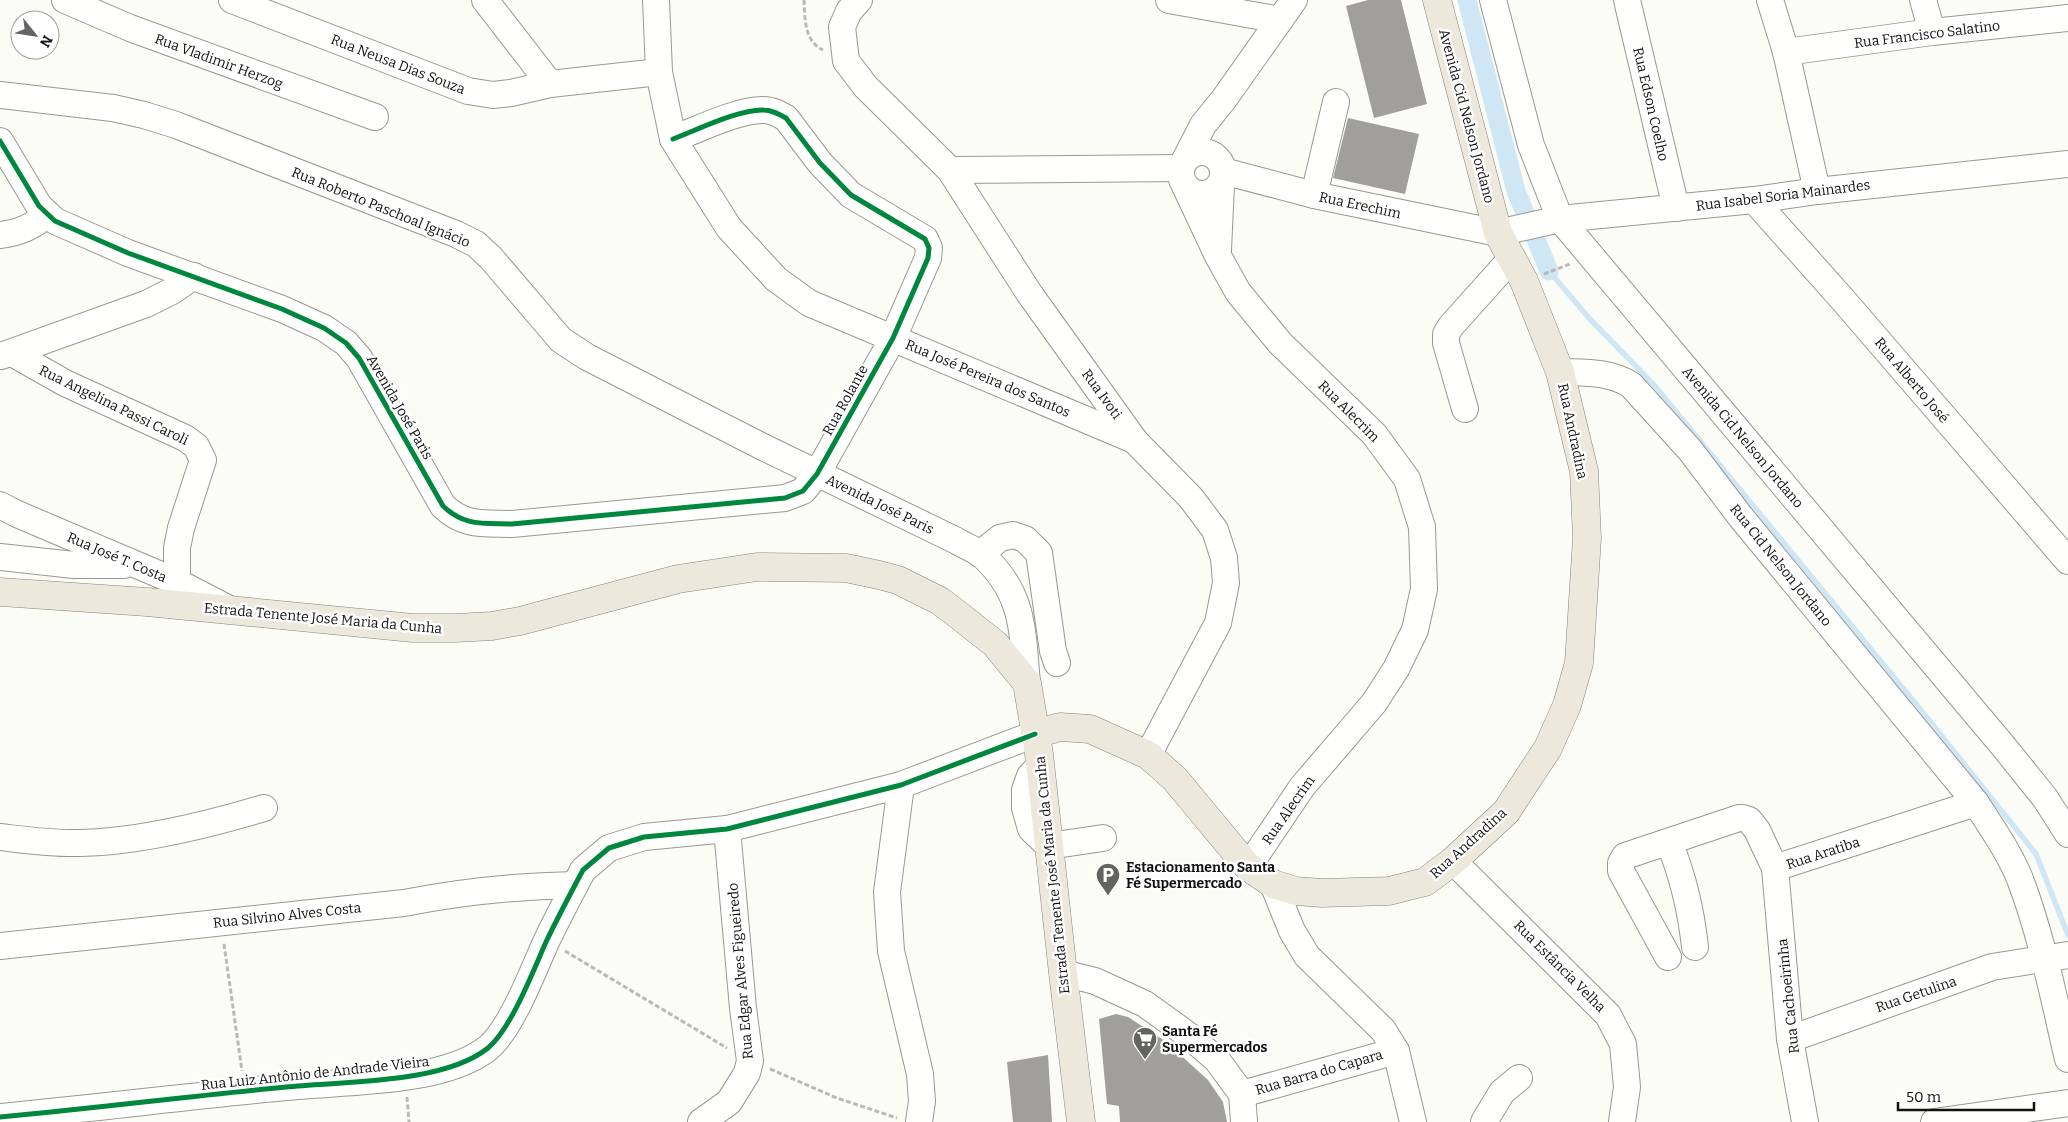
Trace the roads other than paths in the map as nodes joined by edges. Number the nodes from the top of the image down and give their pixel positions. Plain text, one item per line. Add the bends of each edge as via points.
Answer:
1 (66, 0) edge
2 (232, 0) edge
3 (485, 0) edge
4 (656, 0) edge
5 (859, 0) edge
6 (1169, 0) edge
7 (1437, 0) edge
8 (1493, 0) edge
9 (1627, 0) edge
10 (1770, 0) edge
11 (1923, 0) edge
12 (1287, 10) edge
13 (2061, 13) edge
14 (1932, 32) junction
15 (1786, 52) junction
16 (659, 72) junction
17 (550, 84) junction
18 (0, 95) edge
19 (1224, 99) junction
20 (1336, 102) dead end
21 (375, 117) dead end
22 (673, 139) junction
23 (0, 141) edge
24 (2068, 164) edge
25 (950, 170) junction
26 (1219, 170) junction
27 (1184, 172) junction
28 (1817, 191) junction
29 (1314, 195) junction
30 (1754, 200) junction
31 (1676, 208) junction
32 (47, 214) junction
33 (1552, 221) junction
34 (1508, 231) junction
35 (0, 235) edge
36 (1218, 256) junction
37 (1512, 258) junction
38 (194, 276) junction
39 (893, 338) junction
40 (6, 355) edge
41 (1560, 372) junction
42 (1465, 408) dead end
43 (1135, 441) junction
44 (817, 474) junction
45 (0, 505) edge
46 (980, 554) junction
47 (0, 557) edge
48 (2068, 561) edge
49 (135, 565) junction
50 (177, 582) junction
51 (0, 592) edge
52 (234, 611) junction
53 (1057, 663) dead end
54 (1027, 683) junction
55 (1035, 734) junction
56 (1148, 755) junction
57 (901, 786) junction
58 (1976, 803) junction
59 (264, 808) dead end
60 (728, 829) junction
61 (2068, 834) edge
62 (0, 838) edge
63 (1103, 838) dead end
64 (1669, 842) junction
65 (1049, 846) junction
66 (1453, 861) junction
67 (1248, 867) junction
68 (1775, 868) junction
69 (1273, 884) junction
70 (575, 885) junction
71 (0, 946) edge
72 (1695, 947) dead end
73 (2056, 956) edge
74 (1668, 957) dead end
75 (1063, 973) junction
76 (1790, 1039) junction
77 (1396, 1050) junction
78 (2068, 1059) edge
79 (1519, 1078) dead end
80 (1242, 1094) junction
81 (147, 1103) junction
82 (2068, 1104) edge
83 (0, 1118) edge
84 (1950, 1121) edge
85 (165, 1122) edge
86 (700, 1122) edge
87 (919, 1122) edge
88 (1081, 1122) edge
89 (1244, 1122) edge
90 (1413, 1122) edge
91 (1484, 1122) edge
92 (1622, 1122) edge
93 (1805, 1122) edge

1 - 21 street, Rua Vladimir Herzog via 130,28
2 - 17 street, Rua Neusa Dias Souza via 468,92 492,95
3 - 17 street
4 - 16 street, Rua José Pereira dos Santos
5 - 25 street, Rua Ivoti via 849,11 842,27 846,61 866,87
6 - 12 street
7 - 34 main road, Avenida Cid Nelson Jordano
8 - 33 street, Avenida Cid Nelson Jordano
9 - 31 street, Rua Edson Coelho
10 - 15 street
11 - 14 street
12 - 19 street
13 - 14 street, Rua Francisco Salatino
14 - 15 street, Rua Francisco Salatino
15 - 28 street
16 - 17 street, Rua Neusa Dias Souza
16 - 22 street, Rua José Pereira dos Santos
18 - 44 street, Rua Roberto Paschoal Ignácio via 113,108 144,115 456,234 476,244 491,258 561,340 587,357
19 - 26 street via 1211,141
19 - 27 street via 1203,124
20 - 29 street
22 - 39 street, Rua José Pereira dos Santos via 729,228 776,279 809,303
22 - 39 street, Rua Rolante via 746,112 763,110 778,113 786,118 834,180 851,195 925,239 929,248 928,258
23 - 32 street, Avenida José Paris
24 - 28 street, Rua Isabel Soria Mainardes
25 - 27 street
25 - 43 street, Rua Ivoti via 1030,293
26 - 27 street via 1200,152 1194,153
26 - 27 street via 1210,192 1204,194 1190,191
26 - 29 street, Rua Erechim
26 - 36 street
27 - 36 street, Rua Alecrim
28 - 30 street, Rua Isabel Soria Mainardes
29 - 34 street, Rua Erechim
30 - 31 street, Rua Isabel Soria Mainardes
30 - 48 street, Rua Alberto José
31 - 33 street, Rua Isabel Soria Mainardes
32 - 35 street via 30,227
32 - 38 street, Avenida José Paris via 65,226 128,253
33 - 34 street, Rua Isabel Soria Mainardes
33 - 61 street, Avenida Cid Nelson Jordano via 2004,747 2045,798
34 - 37 main road, Rua Andradina
36 - 67 street, Rua Alecrim via 1238,292 1260,321 1374,434 1407,479 1422,527 1424,589 1415,630 1396,669 1374,703 1302,787
37 - 41 main road, Rua Andradina via 1524,280
37 - 42 street via 1446,334
38 - 40 street via 146,304
38 - 44 street, Avenida José Paris via 316,324 346,343 359,358 443,506 471,523 512,524 785,498 803,491
39 - 43 street, Rua José Pereira dos Santos
39 - 44 street, Rua Rolante
40 - 50 street, Rua Angelina Passi Caroli via 196,446 203,460 180,535
41 - 58 street, Rua Cid Nelson Jordano via 1607,374 1631,385 1690,450 1740,516
41 - 66 main road, Rua Andradina via 1586,492 1587,538 1578,663 1567,705 1548,748 1506,812
43 - 56 street, Rua Ivoti via 1191,498 1215,530 1224,558 1226,583 1218,623
44 - 46 street, Avenida José Paris
45 - 49 street, Rua José T. Costa
46 - 53 street via 1000,538 1013,535 1025,539 1039,553
46 - 54 street, Avenida José Paris via 1011,590 1021,618
47 - 49 street via 74,565
49 - 50 street, Rua José T. Costa
50 - 52 street, Rua José T. Costa
51 - 52 main road, Estrada Tenente José Maria da Cunha
52 - 54 main road, Estrada Tenente José Maria da Cunha via 413,628 492,626 688,578 757,567 846,568 898,580 940,601 995,644
54 - 55 main road, Estrada Tenente José Maria da Cunha
55 - 56 main road, Rua Andradina via 1060,727 1090,729
55 - 57 street, Rua Luiz Antônio de Andrade Vieira
55 - 65 main road, Estrada Tenente José Maria da Cunha
56 - 67 main road, Rua Andradina via 1175,779
57 - 60 street, Rua Luiz Antônio de Andrade Vieira
57 - 87 street via 887,892 891,951 920,1074 922,1100
58 - 68 street, Rua Aratiba
58 - 73 street via 2008,855
59 - 62 street via 214,823 106,841 80,843
60 - 70 street, Rua Luiz Antônio de Andrade Vieira via 644,836 609,848 584,870
60 - 86 street, Rua Edgar Alves Figueiredo via 750,1061 747,1073 729,1102
63 - 65 street
64 - 68 street, Rua Aratiba via 1743,818 1757,830
64 - 72 street via 1686,890
64 - 74 street, Rua Aratiba via 1625,856 1621,863 1621,871
65 - 75 main road, Estrada Tenente José Maria da Cunha
66 - 69 main road, Rua Andradina via 1425,882 1389,891 1322,893
66 - 92 street, Rua Estância Velha via 1608,1014 1623,1044 1627,1087
67 - 69 main road, Rua Andradina
68 - 76 street, Rua Cachoeirinha
69 - 77 street via 1292,931 1307,956 1383,1030
70 - 71 street, Rua Silvino Alves Costa via 449,894 404,903
70 - 81 street, Rua Luiz Antônio de Andrade Vieira via 523,995 500,1035 473,1058 450,1069 406,1077
73 - 76 street, Rua Getulina via 1992,967
73 - 78 street
75 - 80 street via 1095,981 1145,1004 1217,1060
75 - 88 main road, Estrada Tenente José Maria da Cunha
76 - 93 street, Rua Cachoeirinha
77 - 80 street, Rua Barra do Capara
77 - 90 street
79 - 91 street via 1502,1092
80 - 89 street
81 - 83 street, Rua Luiz Antônio de Andrade Vieira
81 - 85 street
82 - 84 street

